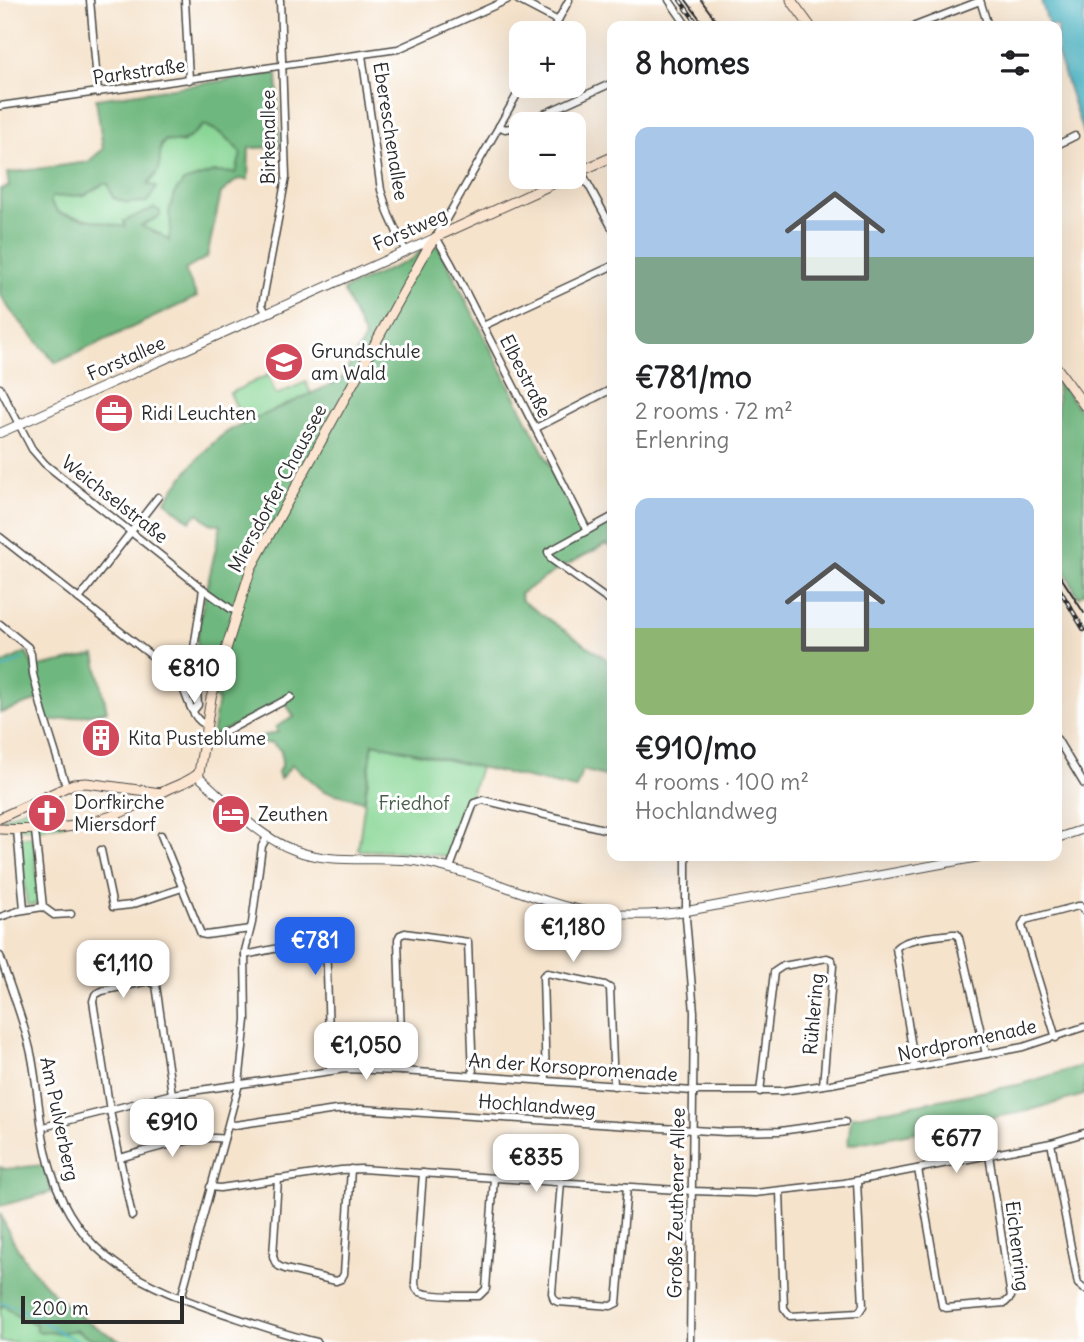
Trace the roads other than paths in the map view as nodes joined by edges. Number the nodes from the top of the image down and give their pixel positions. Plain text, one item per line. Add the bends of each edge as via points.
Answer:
1 (90, 0) edge
2 (185, 0) edge
3 (280, 0) edge
4 (507, 0) edge
5 (517, 0) edge
6 (569, 0) edge
7 (669, 0) edge
8 (791, 0) edge
9 (980, 1) edge
10 (558, 21) joint
11 (684, 21) edge
12 (806, 21) edge
13 (928, 21) edge
14 (986, 21) edge
15 (362, 55) junction
16 (283, 67) junction
17 (189, 80) junction
18 (607, 85) edge
19 (98, 93) junction
20 (515, 98) edge
21 (0, 106) edge
22 (499, 126) junction
23 (1075, 136) dead end
24 (1062, 142) edge
25 (607, 159) edge
26 (586, 169) edge
27 (586, 187) edge
28 (542, 189) edge
29 (607, 220) edge
30 (436, 237) junction
31 (405, 250) junction
32 (607, 268) edge
33 (266, 313) junction
34 (483, 326) junction
35 (1062, 375) edge
36 (0, 388) edge
37 (607, 392) edge
38 (1084, 405) edge
39 (20, 424) junction
40 (536, 428) junction
41 (0, 433) edge
42 (158, 497) dead end
43 (607, 520) edge
44 (587, 530) junction
45 (132, 532) junction
46 (0, 537) edge
47 (203, 589) junction
48 (79, 599) junction
49 (607, 599) edge
50 (237, 611) junction
51 (0, 624) edge
52 (291, 697) dead end
53 (193, 711) junction
54 (207, 725) junction
55 (205, 739) junction
56 (1062, 747) edge
57 (197, 775) junction
58 (1084, 784) edge
59 (66, 786) junction
60 (161, 793) junction
61 (0, 818) edge
62 (0, 829) edge
63 (1084, 829) edge
64 (17, 830) junction
65 (607, 830) edge
66 (35, 831) junction
67 (161, 835) dead end
68 (1062, 836) edge
69 (267, 837) junction
70 (101, 850) dead end
71 (686, 861) edge
72 (956, 861) edge
73 (450, 868) junction
74 (182, 888) junction
75 (43, 907) junction
76 (24, 909) junction
77 (687, 911) junction
78 (1084, 911) edge
79 (71, 914) dead end
80 (0, 918) edge
81 (250, 929) junction
82 (245, 955) junction
83 (0, 956) edge
84 (1084, 1027) edge
85 (1056, 1038) junction
86 (986, 1054) junction
87 (915, 1067) junction
88 (330, 1070) junction
89 (402, 1071) junction
90 (473, 1076) junction
91 (855, 1079) joint
92 (546, 1081) junction
93 (239, 1084) junction
94 (823, 1085) junction
95 (614, 1086) junction
96 (692, 1091) junction
97 (760, 1092) junction
98 (172, 1094) junction
99 (110, 1111) junction
100 (845, 1122) dead end
101 (229, 1124) junction
102 (43, 1127) junction
103 (693, 1131) junction
104 (1084, 1133) edge
105 (224, 1139) junction
106 (1051, 1143) junction
107 (989, 1155) junction
108 (120, 1158) junction
109 (351, 1169) junction
110 (918, 1169) junction
111 (423, 1173) junction
112 (494, 1178) junction
113 (278, 1179) junction
114 (857, 1181) junction
115 (561, 1182) junction
116 (210, 1187) junction
117 (628, 1187) junction
118 (692, 1191) junction
119 (780, 1191) junction
120 (132, 1216) dead end
121 (1084, 1289) edge
122 (181, 1298) junction
123 (317, 1342) edge
124 (690, 1342) edge

1 - 19 street
2 - 17 street
3 - 16 street, Birkenallee
4 - 15 street, Parkstraße via 398,49
5 - 10 street
6 - 10 street
7 - 11 street
8 - 12 main road
9 - 13 street
9 - 14 street
15 - 16 street, Parkstraße
15 - 31 street, Ebereschenallee via 381,190
16 - 17 street, Parkstraße
16 - 33 street, Birkenallee via 286,182 262,305
17 - 19 street, Parkstraße
18 - 22 street via 515,127
19 - 21 street, Parkstraße
20 - 22 street, Miersdorfer Chaussee
22 - 30 street, Miersdorfer Chaussee
23 - 24 street
25 - 26 main road
27 - 29 street
28 - 30 main road, Forstweg
30 - 31 street, Forstweg
30 - 34 street, Elbestraße
30 - 50 main road, Miersdorfer Chaussee via 258,553
31 - 33 street, Forstweg
32 - 34 street
33 - 39 street, Forstallee
34 - 40 street, Elbestraße
35 - 38 main road
36 - 39 street, Weichselstraße
37 - 40 street
39 - 41 street, Forstallee
39 - 45 street, Weichselstraße via 45,464
40 - 44 street, Elbestraße
42 - 45 street
43 - 44 street
44 - 49 street via 548,552 551,559
45 - 47 street, Weichselstraße
45 - 48 street
46 - 48 street
47 - 50 street, Weichselstraße
47 - 53 street via 194,648 198,705
48 - 53 street via 176,675
50 - 54 main road, Miersdorfer Chaussee
51 - 59 street via 28,647
52 - 55 street
53 - 54 street via 198,722
54 - 55 main road, Miersdorfer Chaussee
55 - 57 main road, Miersdorfer Chaussee
56 - 58 street
57 - 60 main road
57 - 69 street
59 - 60 main road via 86,783
59 - 61 main road
60 - 66 main road via 93,823
62 - 64 main road
63 - 68 street
64 - 66 main road
64 - 76 street
65 - 73 street via 483,800 474,803
66 - 75 street
67 - 74 street
69 - 73 street via 312,856 408,860
69 - 81 street
70 - 74 street via 113,907
71 - 77 street, Große Zeuthener Allee
72 - 77 street
73 - 77 street via 587,911 635,916
74 - 81 street via 201,933
75 - 76 street
75 - 79 street via 54,915
76 - 80 street
77 - 96 street, Große Zeuthener Allee via 694,1012
78 - 85 street via 1078,906 1026,920 1022,926
81 - 82 street
82 - 88 street via 326,938
82 - 93 street via 246,1020
83 - 102 street, Am Pulverberg via 28,1041
84 - 85 street, Nordpromenade
85 - 86 street, Nordpromenade
86 - 87 street, Nordpromenade
86 - 87 street via 958,936 901,943 896,948
87 - 91 street, Nordpromenade
88 - 89 street, An der Korsopromenade
88 - 93 street, An der Korsopromenade
89 - 90 street, An der Korsopromenade
89 - 90 street via 398,939 405,933 468,942
90 - 92 street, An der Korsopromenade
91 - 94 street, An der Korsopromenade
92 - 95 street, An der Korsopromenade
92 - 95 street via 543,976 547,973 610,988
93 - 98 street, An der Korsopromenade
93 - 101 street
94 - 97 street, An der Korsopromenade
94 - 97 street, Rühlering via 833,966 827,958 783,966 774,972
95 - 96 street, An der Korsopromenade
96 - 97 street, An der Korsopromenade
96 - 103 street, Große Zeuthener Allee
98 - 99 street, An der Korsopromenade
98 - 99 street via 156,985 149,981 102,992 93,1001
99 - 102 street, An der Korsopromenade
99 - 108 street
100 - 103 street, Hochlandweg via 769,1132
101 - 103 street, Hochlandweg via 361,1109
101 - 105 street
102 - 122 street, Am Pulverberg via 58,1191 88,1239 124,1271
103 - 118 street, Große Zeuthener Allee
104 - 106 street
105 - 108 street via 186,1142
105 - 116 street
106 - 107 street
106 - 121 street via 1078,1284
107 - 110 street
107 - 110 street, Eichenring via 1011,1297 1005,1303 942,1306
108 - 120 street
109 - 111 street
109 - 113 street
109 - 113 street via 344,1274 336,1281 285,1269 275,1262
110 - 114 street
111 - 112 street
111 - 112 street via 416,1288 422,1293 448,1295 479,1296 486,1289
112 - 115 street
113 - 116 street
114 - 119 street
114 - 119 street via 863,1306 859,1312 786,1313
115 - 117 street
115 - 117 street via 553,1297 558,1302 611,1306 619,1297
116 - 122 street
117 - 118 street
118 - 119 street
118 - 124 street, Große Zeuthener Allee
122 - 123 street, Am Pulverberg

